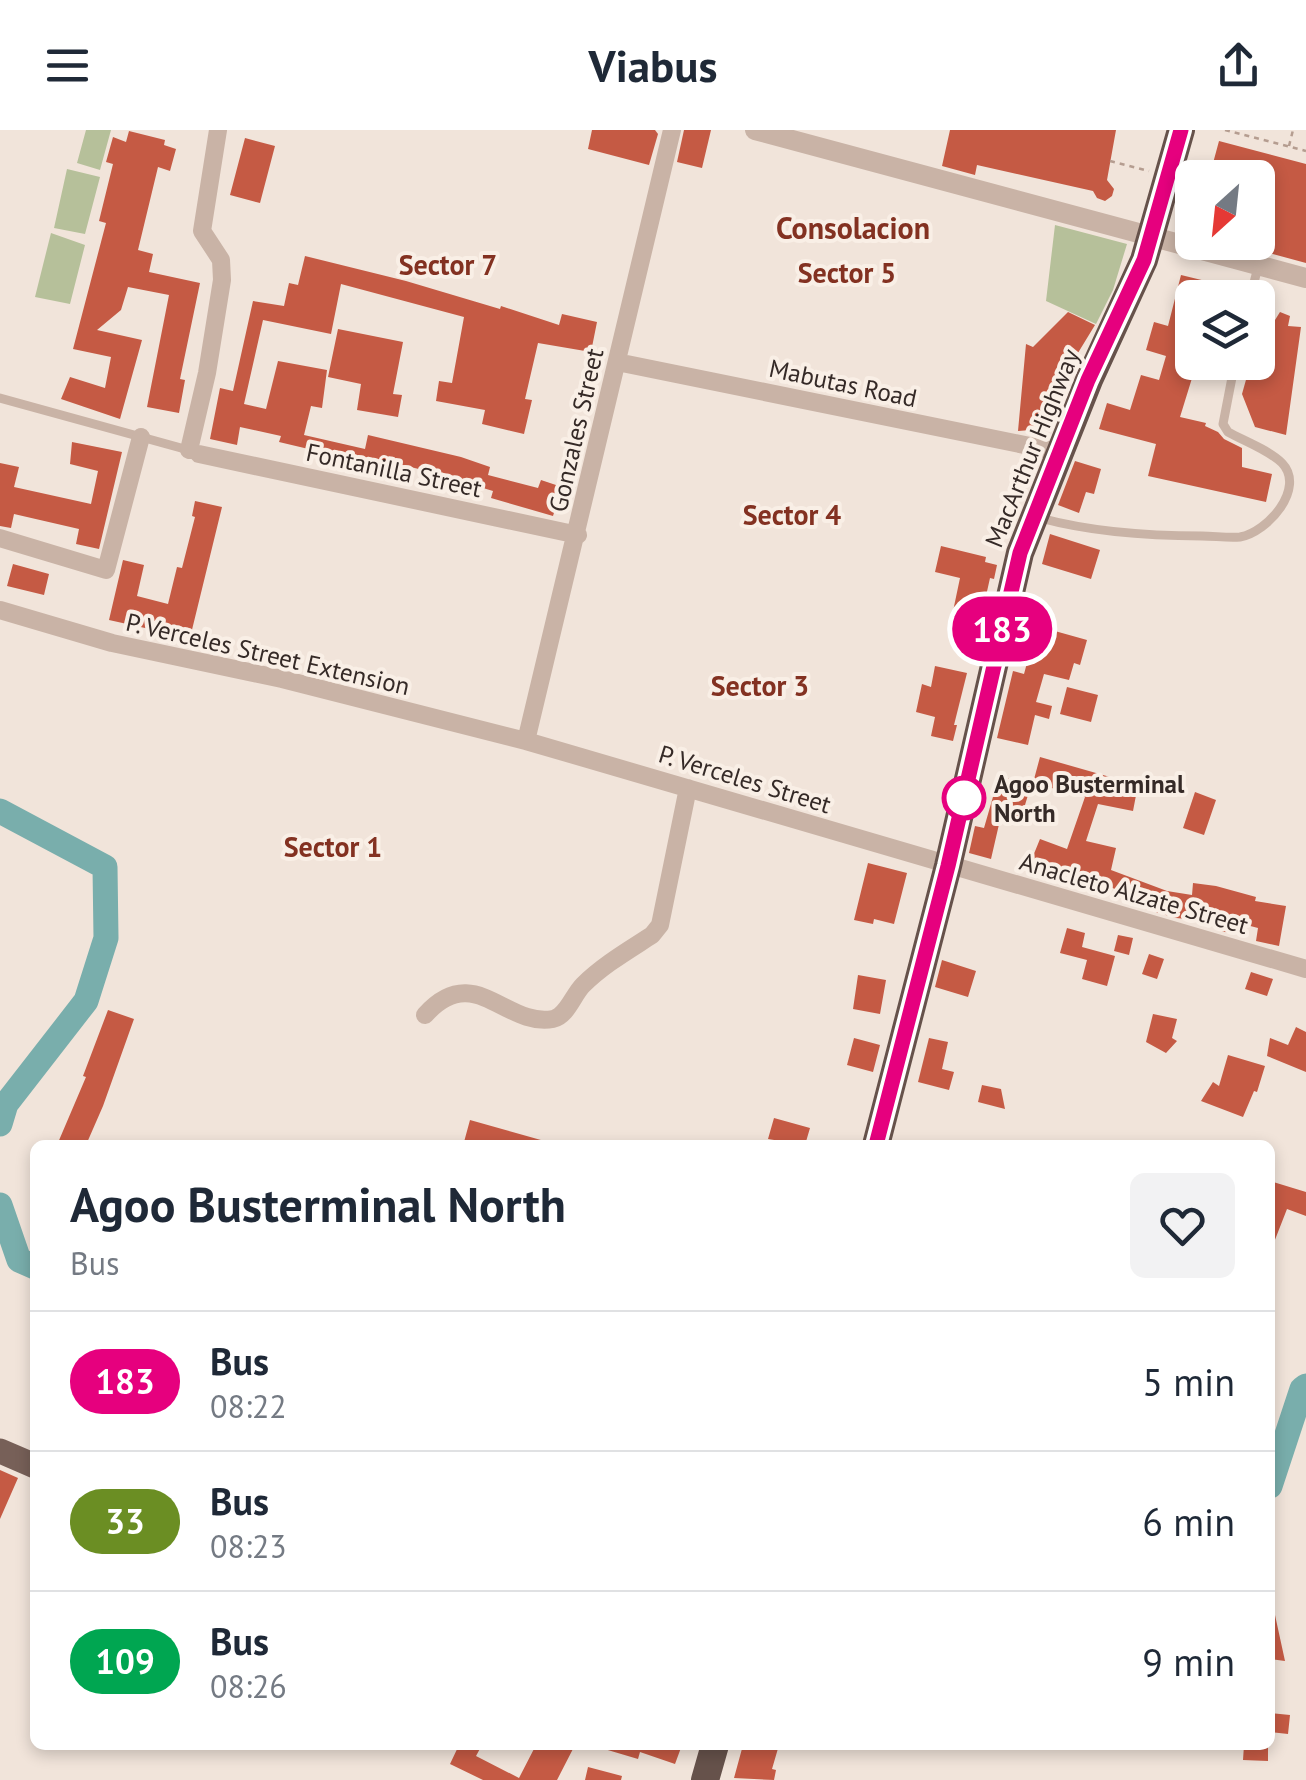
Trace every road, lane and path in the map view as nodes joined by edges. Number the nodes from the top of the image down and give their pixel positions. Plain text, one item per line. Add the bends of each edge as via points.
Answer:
1 (218, 130) edge
2 (672, 130) edge
3 (755, 130) edge
4 (1181, 130) edge
5 (1225, 130) edge
6 (1293, 130) edge
7 (1289, 146) junction
8 (1306, 151) edge
9 (1110, 161) dead end
10 (1151, 172) dead end
11 (1175, 221) edge
12 (1163, 231) junction
13 (1259, 265) junction
14 (1306, 278) edge
15 (1255, 280) edge
16 (617, 362) junction
17 (1232, 380) edge
18 (0, 398) edge
19 (141, 437) junction
20 (194, 452) junction
21 (1059, 452) junction
22 (1034, 517) junction
23 (578, 535) junction
24 (0, 538) edge
25 (0, 610) edge
26 (526, 742) junction
27 (688, 788) junction
28 (948, 866) junction
29 (1306, 969) edge
30 (425, 1015) dead end
31 (877, 1140) edge
32 (0, 1451) edge
33 (30, 1464) edge

1 - 20 street via 202,230 221,260 222,280
2 - 16 street, Gonzales Street
3 - 12 street
4 - 12 highway, MacArthur Highway
5 - 7 path
6 - 7 path
7 - 8 path
9 - 10 path
11 - 12 path
12 - 13 street
12 - 21 highway, MacArthur Highway
13 - 14 street
13 - 15 lane
16 - 21 street, Mabutas Road
16 - 23 street, Gonzales Street
17 - 22 lane via 1223,424 1282,462 1290,475 1288,498 1269,522 1244,536 1168,536
18 - 19 lane
19 - 20 lane
19 - 24 street via 106,570
20 - 23 street, Fontanilla Street
21 - 22 highway, MacArthur Highway
22 - 28 highway, MacArthur Highway
23 - 26 street, Gonzales Street
25 - 26 street, P. Verceles Street Extension
26 - 27 street, P. Verceles Street
27 - 28 street, P. Verceles Street
27 - 30 street via 660,925 582,986 560,1016 534,1018 466,992 436,1002
28 - 29 street, Anacleto Alzate Street
28 - 31 highway, MacArthur Highway
32 - 33 main road

